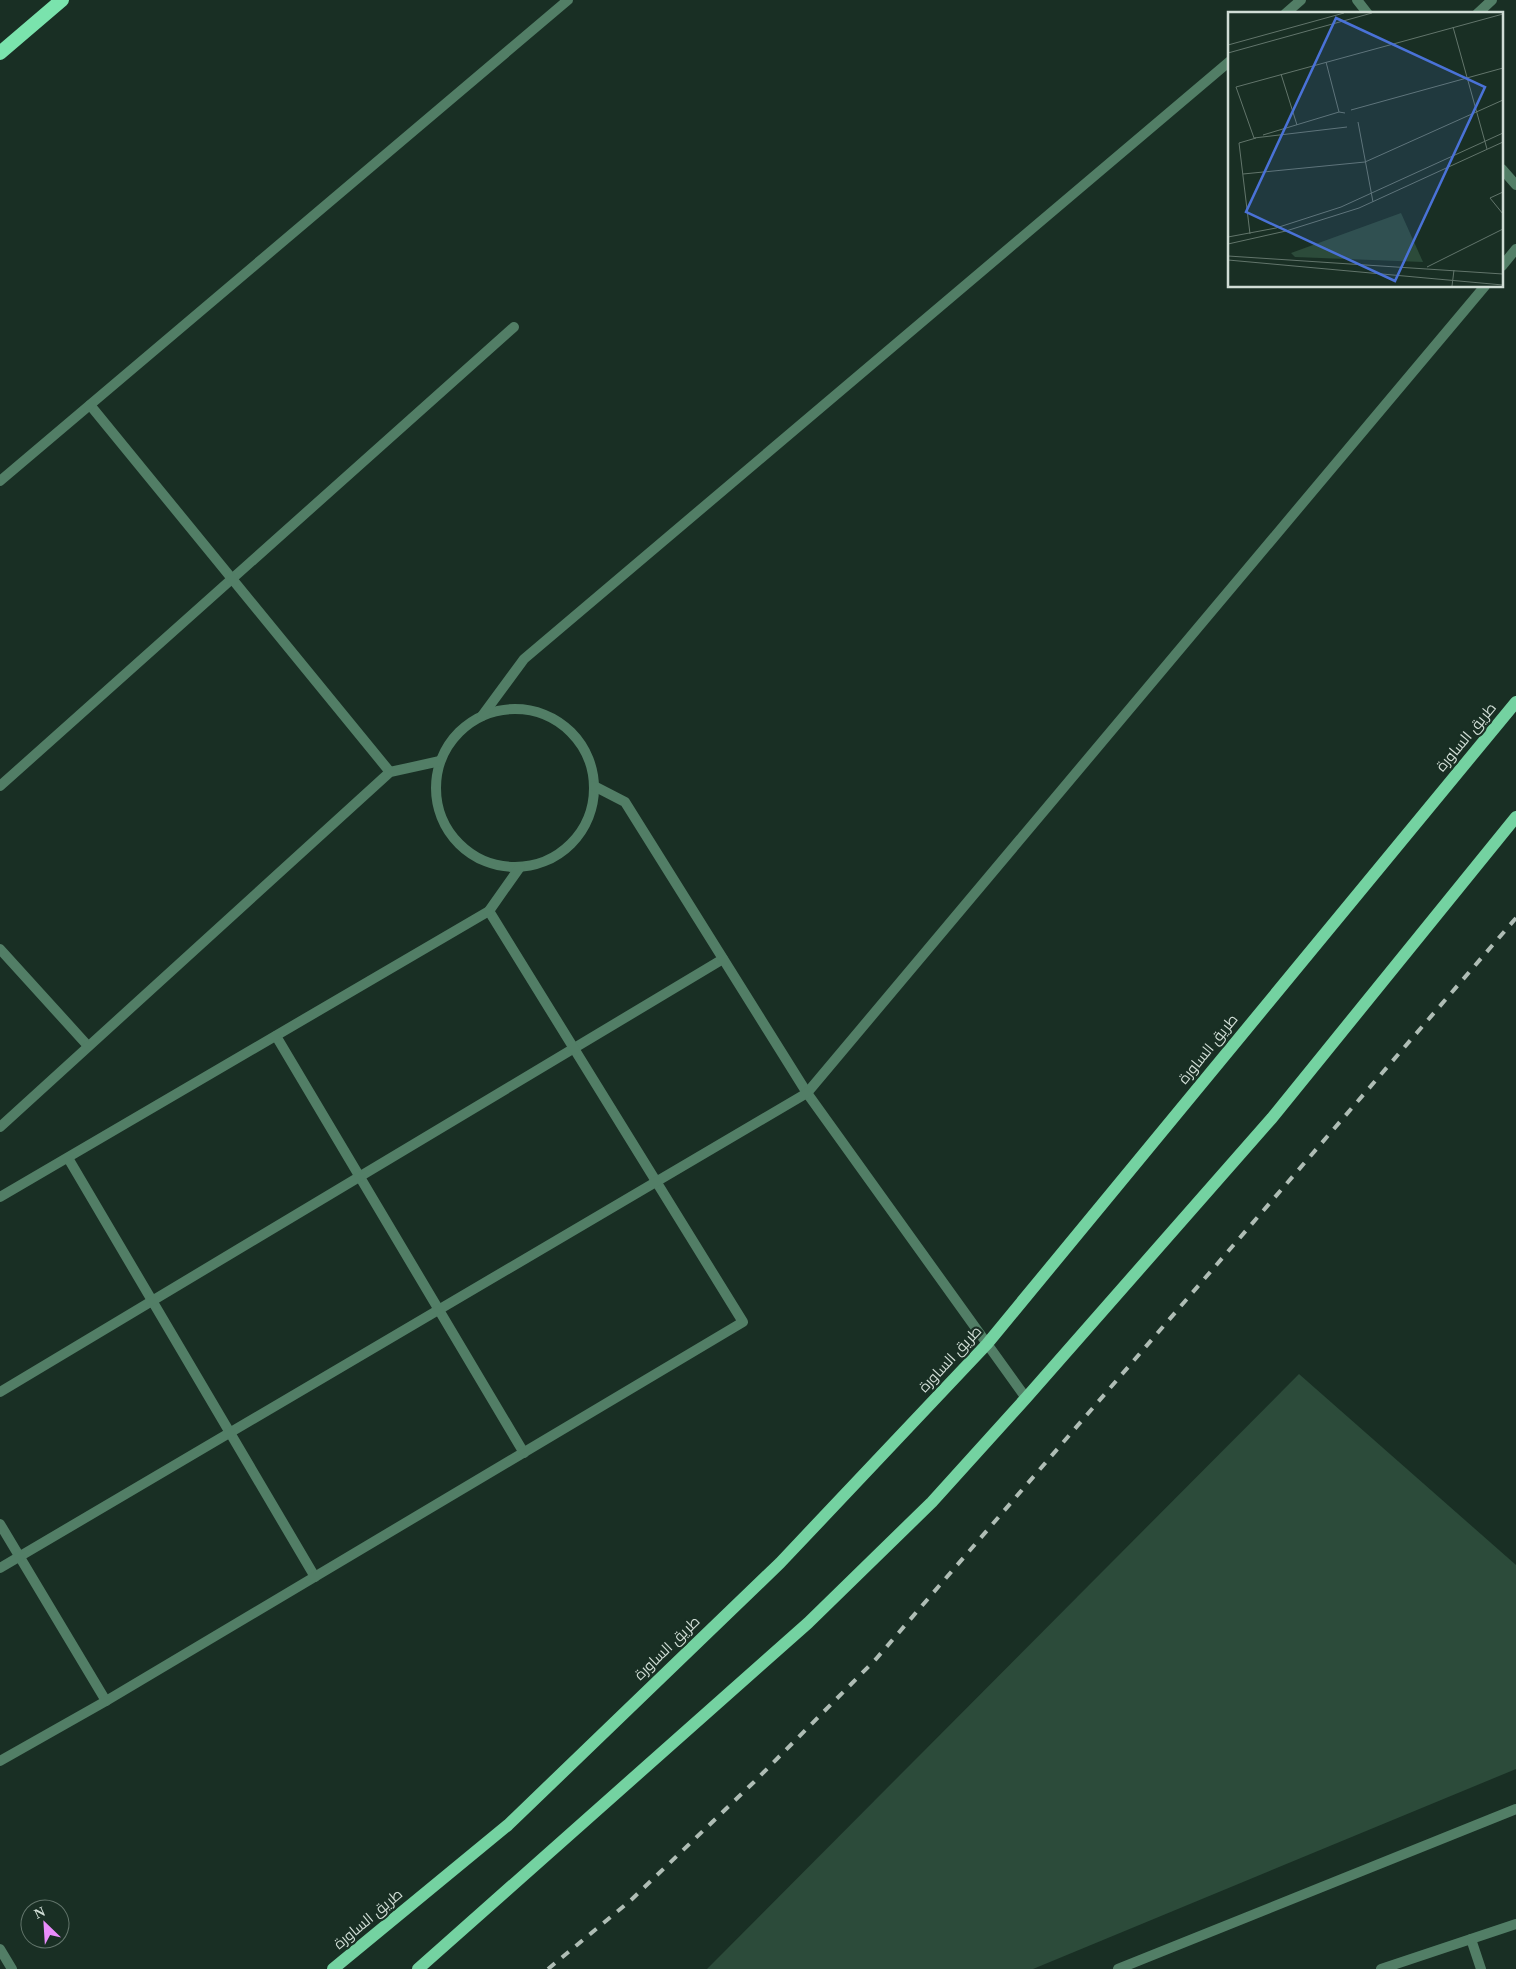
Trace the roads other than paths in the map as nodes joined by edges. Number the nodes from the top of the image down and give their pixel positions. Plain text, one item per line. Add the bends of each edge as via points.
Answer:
1 (62, 0) edge
2 (568, 0) edge
3 (1301, 0) edge
4 (1357, 0) edge
5 (1492, 0) edge
6 (1287, 12) edge
7 (1366, 12) edge
8 (1479, 12) edge
9 (0, 53) edge
10 (1228, 63) edge
11 (1504, 171) edge
12 (1516, 185) edge
13 (1516, 249) edge
14 (1504, 264) edge
15 (1483, 288) edge
16 (514, 326) dead end
17 (90, 405) junction
18 (0, 481) edge
19 (232, 578) junction
20 (1516, 702) edge
21 (482, 716) junction
22 (440, 761) junction
23 (390, 772) junction
24 (0, 786) edge
25 (594, 786) junction
26 (1516, 817) edge
27 (520, 868) junction
28 (489, 911) junction
29 (0, 949) edge
30 (723, 959) junction
31 (276, 1036) junction
32 (88, 1046) junction
33 (574, 1048) junction
34 (807, 1093) junction
35 (0, 1127) edge
36 (68, 1158) junction
37 (359, 1177) junction
38 (656, 1182) junction
39 (0, 1197) edge
40 (152, 1301) junction
41 (439, 1310) junction
42 (987, 1344) junction
43 (0, 1392) edge
44 (1026, 1398) junction
45 (230, 1433) junction
46 (524, 1453) junction
47 (0, 1524) edge
48 (19, 1556) junction
49 (0, 1568) edge
50 (315, 1577) junction
51 (106, 1701) junction
52 (0, 1761) edge
53 (1516, 1809) edge
54 (1516, 1924) edge
55 (1471, 1939) junction
56 (0, 1949) edge
57 (12, 1969) edge
58 (333, 1969) edge
59 (418, 1969) edge
60 (1118, 1969) edge
61 (1381, 1969) edge
62 (1481, 1969) edge

1 - 9 highway
2 - 17 street
3 - 6 street
4 - 7 street
5 - 8 street
10 - 21 street via 524,659
11 - 12 street
13 - 14 street
15 - 34 street
16 - 19 street
17 - 18 street
17 - 19 street
19 - 23 street
19 - 24 street
20 - 42 main road, طريق الساورة
21 - 22 street via 459,732
21 - 25 street via 507,709 525,710 557,721 576,738 589,761
22 - 23 street
22 - 27 street via 436,787 439,813 451,836 470,854 493,865
23 - 32 street
25 - 27 street via 591,810 581,832 564,850 543,862
25 - 30 street via 625,802
26 - 44 main road via 1272,1118
27 - 28 street
28 - 31 street
28 - 33 street
29 - 32 street
30 - 33 street
30 - 34 street
31 - 36 street
31 - 37 street
32 - 35 street
33 - 37 street
33 - 38 street
34 - 38 street
34 - 42 street
36 - 39 street
36 - 40 street
37 - 40 street
37 - 41 street
38 - 41 street
38 - 46 street via 743,1322
40 - 43 street
40 - 45 street
41 - 45 street
41 - 46 street
42 - 44 street
42 - 58 main road, طريق الساورة via 780,1563 515,1818
44 - 59 main road via 932,1502 808,1623
45 - 48 street
45 - 50 street
46 - 50 street
47 - 48 street
48 - 49 street
48 - 51 street
50 - 51 street
51 - 52 street
53 - 60 street
54 - 55 street
55 - 61 street
55 - 62 street
56 - 57 street

